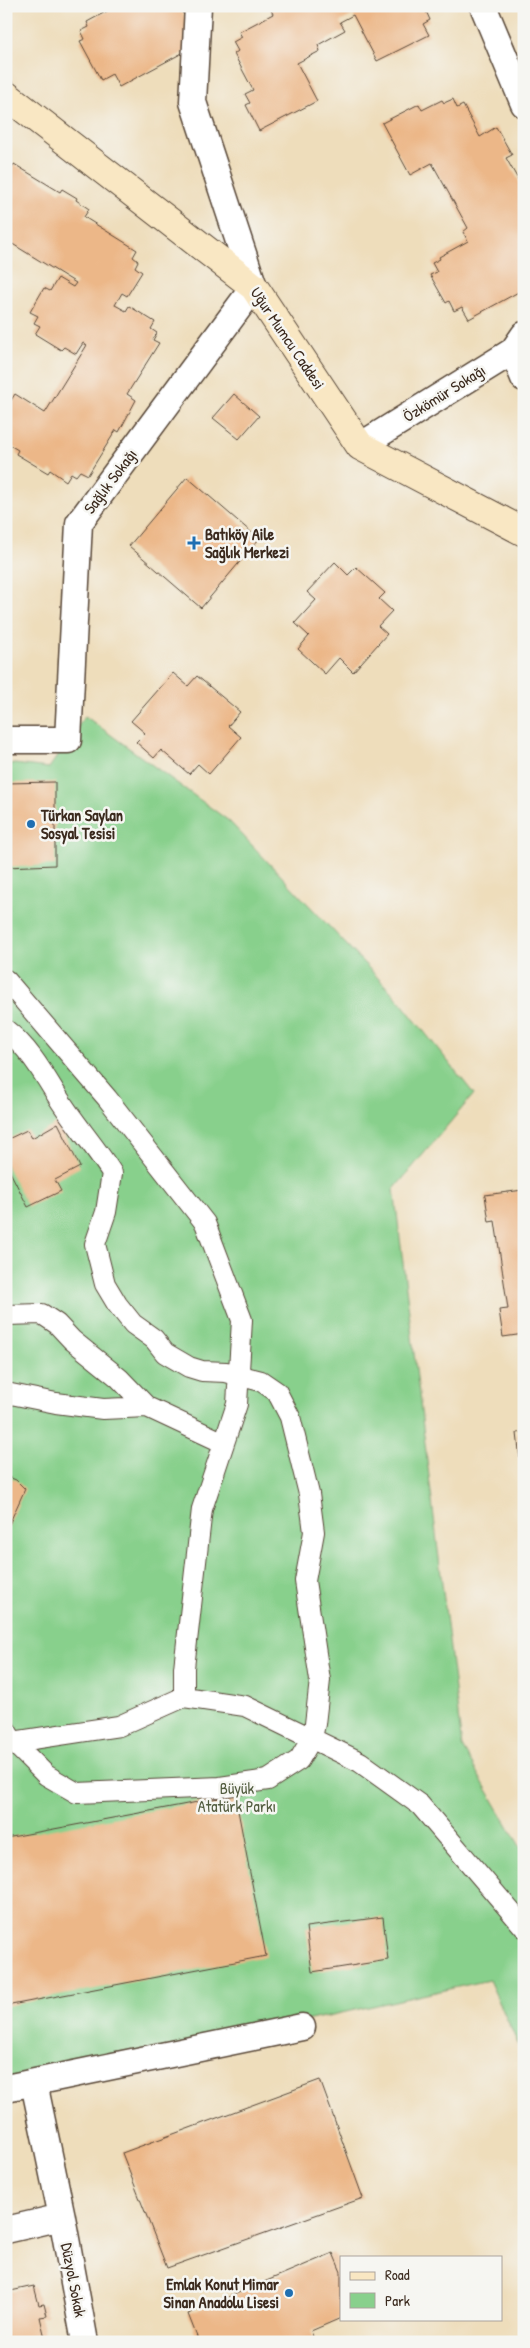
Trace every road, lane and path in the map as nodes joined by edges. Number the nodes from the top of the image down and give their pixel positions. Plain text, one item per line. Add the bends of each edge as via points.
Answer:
1 (198, 6) edge
2 (483, 6) edge
3 (6, 96) edge
4 (524, 104) edge
5 (254, 287) junction
6 (518, 343) edge
7 (524, 378) edge
8 (360, 446) junction
9 (524, 532) edge
10 (6, 740) edge
11 (6, 980) edge
12 (6, 1030) edge
13 (6, 1314) edge
14 (239, 1376) junction
15 (6, 1393) edge
16 (147, 1407) junction
17 (224, 1443) junction
18 (184, 1697) junction
19 (312, 1738) junction
20 (9, 1739) edge
21 (521, 1927) edge
22 (302, 2027) dead end
23 (34, 2083) junction
24 (6, 2088) edge
25 (62, 2217) junction
26 (6, 2230) edge
27 (85, 2342) edge

1 - 5 street via 193,102
2 - 4 street
3 - 5 main road, Uğur Mumcu Caddesi
5 - 8 main road, Uğur Mumcu Caddesi
5 - 10 street, Sağlık Sokağı via 79,523 68,740
6 - 7 street
6 - 8 street, Özkömür Sokağı
8 - 9 main road, Uğur Mumcu Caddesi
11 - 14 street via 107,1098 205,1223 242,1320
12 - 14 street via 44,1071 56,1094 112,1174 106,1212 95,1244 105,1284 117,1304 133,1324 154,1339 165,1353 189,1367
13 - 16 street via 42,1314 120,1378
14 - 17 street via 237,1404
14 - 19 street via 262,1381 277,1392 290,1417 309,1494 314,1532 305,1581 320,1680
15 - 16 street via 104,1409
16 - 17 street
17 - 18 street via 202,1509 184,1668
18 - 19 street via 244,1706
18 - 20 street via 119,1726
19 - 20 street via 299,1760 268,1780 220,1787 77,1793 46,1776
19 - 21 street via 360,1762 420,1805
22 - 23 street
23 - 24 street
23 - 25 street, Düzyol Sokak
25 - 26 street
25 - 27 street, Düzyol Sokak

